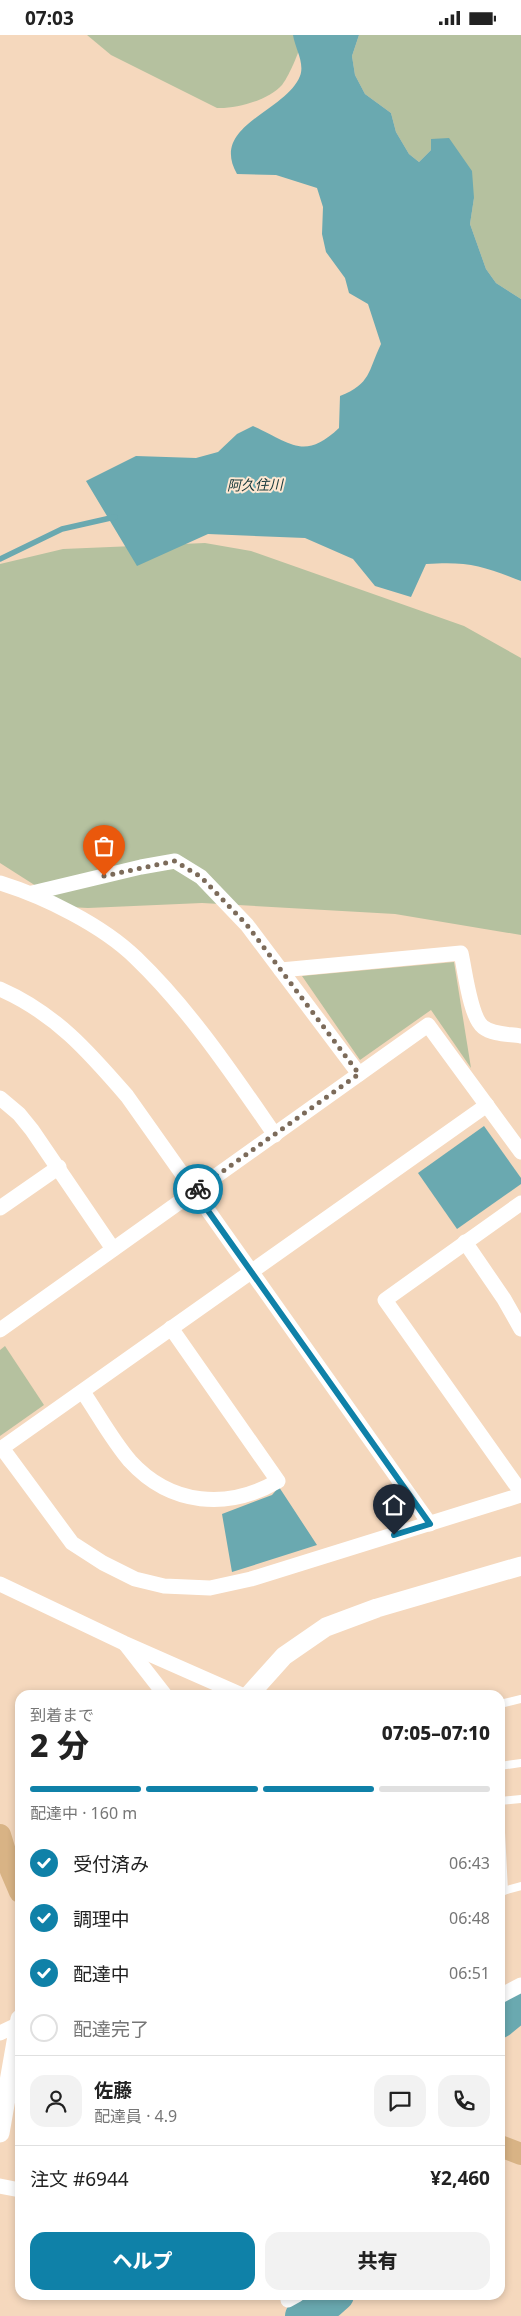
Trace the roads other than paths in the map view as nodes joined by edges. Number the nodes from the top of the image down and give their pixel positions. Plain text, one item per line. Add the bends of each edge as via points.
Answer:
1 (0, 883) edge
2 (32, 893) junction
3 (281, 970) junction
4 (0, 989) edge
5 (521, 1036) edge
6 (359, 1074) junction
7 (0, 1099) edge
8 (487, 1105) junction
9 (275, 1135) junction
10 (521, 1153) edge
11 (59, 1167) junction
12 (194, 1191) junction
13 (521, 1203) edge
14 (0, 1208) edge
15 (465, 1242) junction
16 (113, 1249) junction
17 (252, 1272) junction
18 (172, 1328) junction
19 (0, 1329) edge
20 (521, 1329) edge
21 (83, 1392) junction
22 (521, 1493) edge
23 (430, 1524) junction
24 (521, 1566) edge
25 (0, 1584) edge
26 (124, 1643) junction
27 (161, 1690) edge
28 (231, 1690) edge
29 (253, 1690) edge
30 (521, 1699) edge
31 (505, 1703) edge
32 (521, 1763) edge
33 (505, 1765) edge
34 (521, 1799) edge
35 (505, 1801) edge
36 (0, 1835) edge
37 (15, 1880) edge
38 (521, 1886) edge
39 (505, 1890) edge
40 (521, 1985) edge
41 (505, 1993) edge
42 (15, 2024) edge
43 (0, 2033) edge
44 (15, 2044) edge
45 (4, 2094) edge
46 (0, 2133) edge
47 (505, 2148) edge
48 (521, 2154) edge
49 (0, 2186) edge
50 (15, 2189) edge

1 - 2 street
2 - 3 street via 175,861 208,884 247,925
2 - 9 street via 92,925 135,957 178,1003
3 - 5 street via 462,953 474,1013 482,1027
3 - 6 street
4 - 12 street via 43,1012 86,1048 127,1096
6 - 8 street via 428,1025
6 - 9 street
7 - 11 street via 19,1114
8 - 10 street
8 - 17 street
9 - 12 street
11 - 14 street
11 - 16 street
12 - 16 street
12 - 17 street
13 - 15 street
15 - 20 street
15 - 22 street via 385,1300
16 - 19 street
17 - 18 street
17 - 23 street
18 - 21 street
18 - 21 street via 278,1481 260,1492 229,1500 206,1501 167,1489 130,1461
21 - 23 street via 2,1448 72,1543 135,1579 164,1587 210,1588 251,1579
22 - 23 street
24 - 29 street via 377,1608 326,1627 284,1656
25 - 26 street
26 - 27 street
26 - 28 street
30 - 31 lane
32 - 33 lane
34 - 35 lane
36 - 37 main road
38 - 39 lane
40 - 41 street
42 - 43 street
44 - 45 street
45 - 46 street
47 - 48 main road
49 - 50 street

